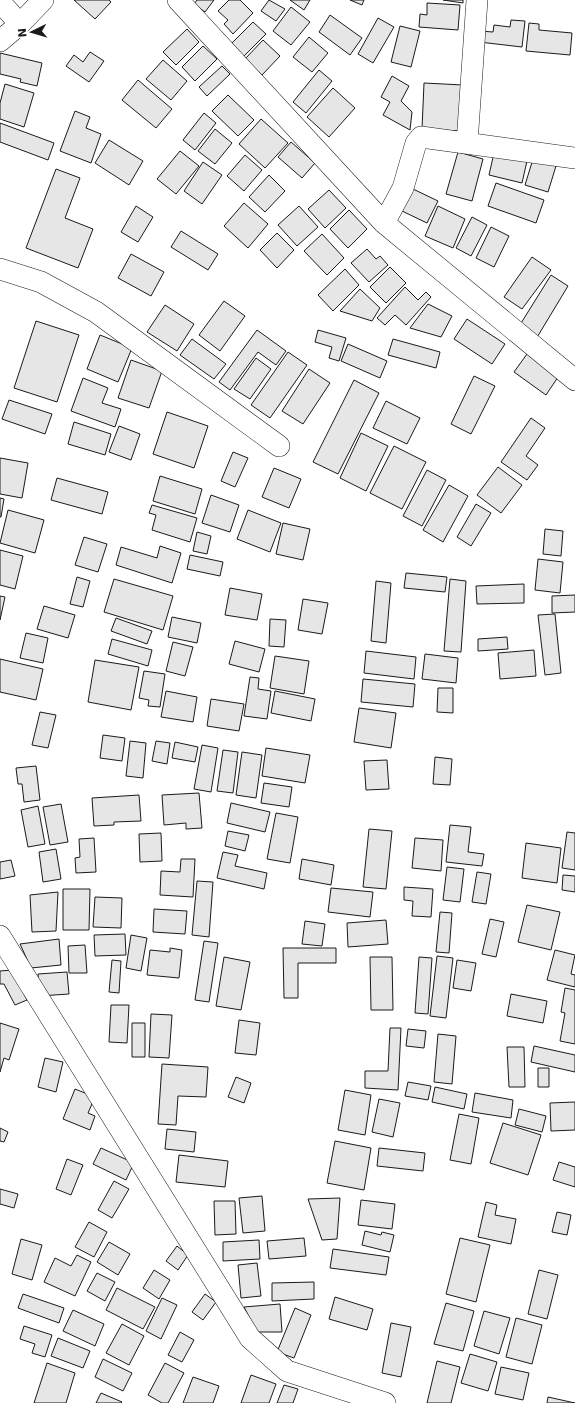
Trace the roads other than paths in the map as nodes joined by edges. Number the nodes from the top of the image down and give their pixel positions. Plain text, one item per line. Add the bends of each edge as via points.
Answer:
1 (43, 0) edge
2 (178, 0) edge
3 (477, 0) edge
4 (0, 2) edge
5 (20, 24) junction
6 (0, 41) edge
7 (467, 143) junction
8 (575, 158) edge
9 (384, 222) junction
10 (0, 269) edge
11 (575, 380) edge
12 (279, 446) dead end
13 (0, 936) edge
14 (385, 1403) edge

1 - 5 street
2 - 9 street
3 - 7 street
4 - 5 street
5 - 6 street
7 - 8 street
7 - 9 street via 421,137 416,143 403,188
9 - 11 street
10 - 12 street via 42,282 96,312
13 - 14 street via 250,1338 287,1371

